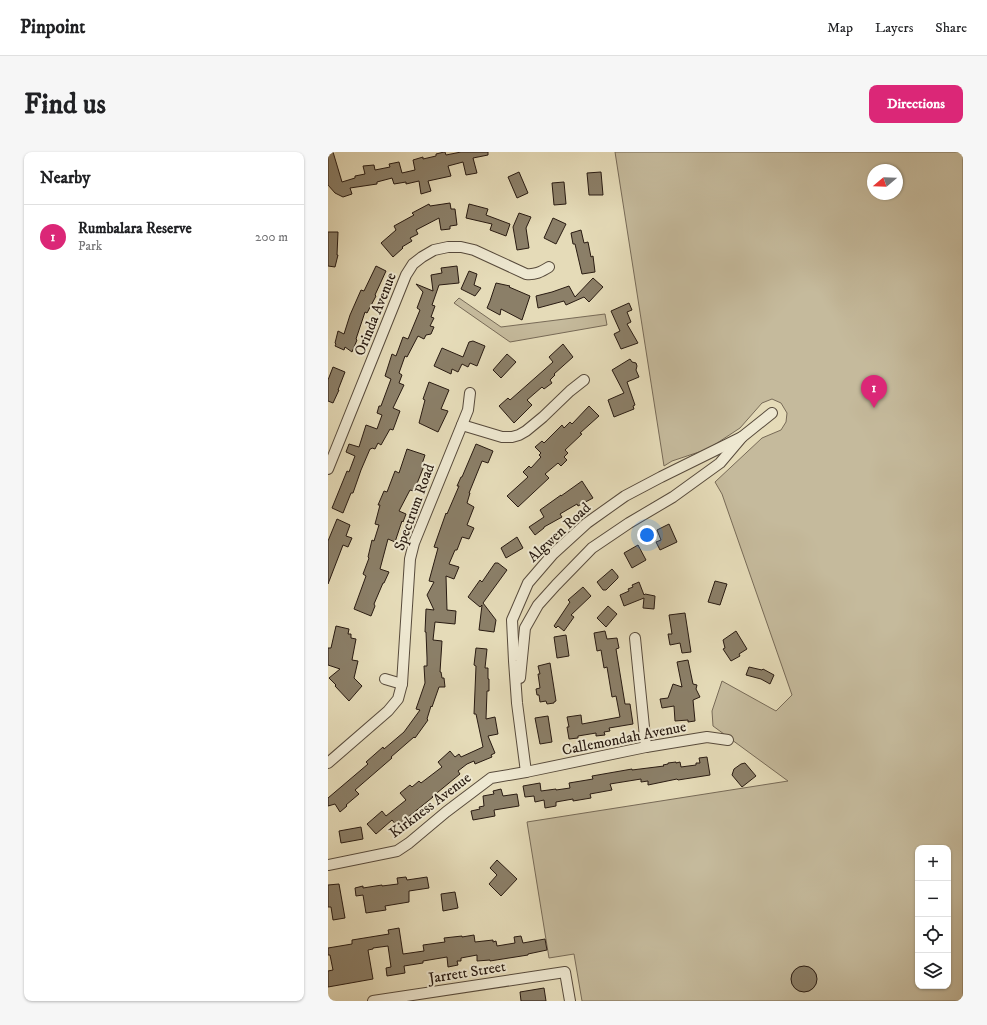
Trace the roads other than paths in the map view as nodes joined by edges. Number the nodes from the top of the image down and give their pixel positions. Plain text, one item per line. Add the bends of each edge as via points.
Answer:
1 (549, 267) dead end
2 (584, 380) dead end
3 (470, 393) dead end
4 (772, 413) dead end
5 (462, 425) junction
6 (742, 437) junction
7 (328, 469) edge
8 (635, 638) dead end
9 (385, 680) dead end
10 (402, 684) junction
11 (517, 703) junction
12 (728, 740) dead end
13 (646, 748) junction
14 (328, 764) edge
15 (526, 772) junction
16 (328, 865) edge
17 (373, 1001) edge
18 (570, 1001) edge

1 - 7 street, Orinda Avenue via 536,274 526,274 474,250 461,247 434,250 413,264 406,275
2 - 5 street via 519,435 502,437
3 - 5 street, Spectrum Road via 468,410
4 - 6 street, Algwen Road
5 - 10 street, Spectrum Road via 410,559
6 - 11 street, Algwen Road via 720,464 592,548 538,605 525,628
6 - 11 street, Algwen Road via 625,496 587,523 528,583 512,620
8 - 13 street
9 - 10 street
10 - 14 street, Spectrum Road via 398,699 388,711
11 - 15 street, Algwen Road
12 - 13 street, Callemondah Avenue via 707,737
13 - 15 street, Callemondah Avenue
15 - 16 street, Kirkness Avenue via 491,778 397,851
17 - 18 street, Jarrett Street via 565,972

